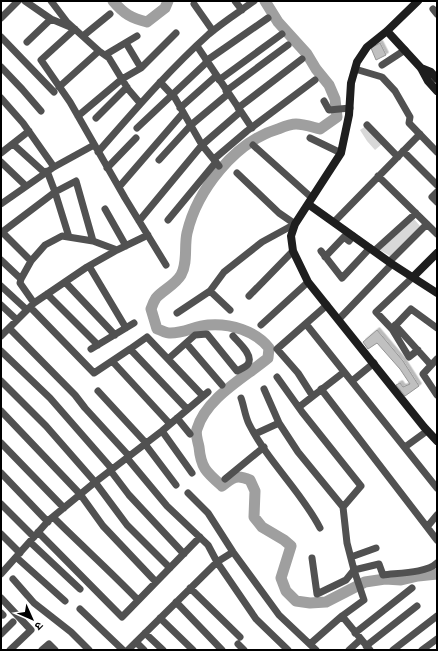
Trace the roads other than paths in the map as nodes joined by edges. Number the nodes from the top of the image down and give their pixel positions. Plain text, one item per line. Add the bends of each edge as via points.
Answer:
1 (18, 1) edge
2 (24, 1) edge
3 (51, 1) edge
4 (235, 1) edge
5 (254, 1) edge
6 (418, 1) edge
7 (194, 4) dead end
8 (242, 10) junction
9 (110, 14) dead end
10 (1, 18) edge
11 (268, 18) dead end
12 (51, 19) junction
13 (75, 29) junction
14 (213, 31) junction
15 (387, 31) junction
16 (176, 33) dead end
17 (282, 34) dead end
18 (83, 36) junction
19 (137, 36) dead end
20 (1, 37) edge
21 (27, 42) dead end
22 (126, 43) junction
23 (288, 45) dead end
24 (196, 46) junction
25 (404, 50) junction
26 (102, 53) junction
27 (302, 59) dead end
28 (207, 62) junction
29 (382, 65) dead end
30 (1, 67) edge
31 (141, 68) junction
32 (421, 68) junction
33 (355, 69) junction
34 (218, 78) junction
35 (122, 79) junction
36 (437, 79) edge
37 (315, 80) dead end
38 (160, 82) junction
39 (127, 87) junction
40 (57, 90) junction
41 (437, 91) edge
42 (227, 92) junction
43 (171, 94) junction
44 (1, 98) edge
45 (324, 101) dead end
46 (140, 104) junction
47 (346, 109) junction
48 (182, 110) junction
49 (239, 110) junction
50 (41, 111) dead end
51 (78, 116) junction
52 (96, 118) dead end
53 (367, 124) dead end
54 (190, 125) junction
55 (137, 128) dead end
56 (252, 128) junction
57 (29, 131) junction
58 (420, 134) junction
59 (136, 138) dead end
60 (310, 138) dead end
61 (13, 144) junction
62 (94, 145) junction
63 (202, 145) junction
64 (253, 145) dead end
65 (98, 152) junction
66 (437, 152) edge
67 (1, 153) edge
68 (341, 153) junction
69 (400, 154) junction
70 (159, 160) dead end
71 (1, 162) edge
72 (216, 162) junction
73 (54, 167) junction
74 (107, 168) junction
75 (46, 172) junction
76 (237, 173) dead end
77 (378, 176) junction
78 (437, 185) edge
79 (26, 186) junction
80 (119, 187) junction
81 (56, 192) junction
82 (437, 192) edge
83 (310, 201) junction
84 (437, 202) edge
85 (1, 204) edge
86 (105, 209) dead end
87 (416, 213) junction
88 (168, 220) dead end
89 (139, 221) junction
90 (334, 222) junction
91 (295, 224) junction
92 (427, 224) junction
93 (2, 232) edge
94 (437, 234) edge
95 (148, 235) junction
96 (353, 236) junction
97 (69, 237) junction
98 (93, 241) junction
99 (126, 246) junction
100 (117, 250) junction
101 (372, 250) junction
102 (293, 251) junction
103 (436, 256) edge
104 (1, 260) edge
105 (31, 261) junction
106 (391, 263) junction
107 (166, 265) dead end
108 (89, 266) junction
109 (413, 277) junction
110 (21, 279) junction
111 (65, 282) junction
112 (308, 282) junction
113 (1, 286) edge
114 (210, 291) junction
115 (47, 294) junction
116 (437, 294) edge
117 (249, 296) dead end
118 (1, 305) edge
119 (327, 305) junction
120 (30, 307) junction
121 (230, 310) dead end
122 (177, 313) dead end
123 (339, 319) junction
124 (17, 320) junction
125 (134, 323) dead end
126 (306, 324) junction
127 (261, 325) dead end
128 (394, 327) junction
129 (9, 328) junction
130 (126, 328) junction
131 (437, 328) edge
132 (1, 335) edge
133 (115, 335) junction
134 (233, 336) dead end
135 (186, 343) junction
136 (98, 345) junction
137 (91, 349) dead end
138 (130, 350) junction
139 (418, 350) junction
140 (1, 351) edge
141 (168, 359) junction
142 (437, 359) edge
143 (112, 361) junction
144 (374, 363) junction
145 (431, 365) junction
146 (344, 372) junction
147 (278, 377) dead end
148 (1, 381) edge
149 (352, 381) junction
150 (222, 385) dead end
151 (264, 389) dead end
152 (321, 389) junction
153 (98, 391) dead end
154 (436, 392) edge
155 (312, 396) junction
156 (241, 398) dead end
157 (299, 407) junction
158 (187, 409) junction
159 (1, 411) edge
160 (177, 418) junction
161 (279, 423) junction
162 (170, 424) junction
163 (427, 430) junction
164 (162, 431) junction
165 (190, 434) dead end
166 (255, 434) junction
167 (437, 441) edge
168 (1, 443) edge
169 (145, 444) junction
170 (264, 447) junction
171 (405, 447) junction
172 (128, 457) junction
173 (111, 470) junction
174 (1, 473) edge
175 (192, 473) dead end
176 (225, 479) dead end
177 (95, 482) junction
178 (176, 485) dead end
179 (437, 488) edge
180 (188, 493) dead end
181 (80, 494) junction
182 (1, 504) edge
183 (343, 507) junction
184 (64, 508) junction
185 (437, 515) edge
186 (50, 519) junction
187 (427, 527) junction
188 (320, 528) dead end
189 (1, 534) edge
190 (34, 537) junction
191 (200, 537) junction
192 (437, 540) edge
193 (376, 548) dead end
194 (233, 552) junction
195 (184, 554) junction
196 (18, 555) junction
197 (350, 557) junction
198 (312, 558) dead end
199 (216, 562) junction
200 (437, 563) edge
201 (170, 568) junction
202 (2, 570) edge
203 (354, 570) junction
204 (13, 579) dead end
205 (156, 582) junction
206 (80, 588) dead end
207 (190, 588) junction
208 (412, 588) dead end
209 (1, 598) edge
210 (138, 600) junction
211 (65, 601) dead end
212 (176, 602) junction
213 (417, 606) dead end
214 (80, 609) dead end
215 (342, 616) junction
216 (437, 616) edge
217 (160, 618) junction
218 (14, 622) dead end
219 (145, 633) junction
220 (355, 633) junction
221 (1, 634) edge
222 (240, 636) dead end
223 (360, 640) junction
224 (437, 640) edge
225 (136, 642) junction
226 (238, 644) dead end
227 (310, 644) junction
228 (368, 648) edge
229 (10, 650) edge
230 (42, 650) edge
231 (55, 650) edge
232 (89, 650) edge
233 (123, 650) edge
234 (128, 650) edge
235 (144, 650) edge
236 (163, 650) edge
237 (192, 650) edge
238 (222, 650) edge
239 (244, 650) edge
240 (288, 650) edge
241 (316, 650) edge
242 (349, 650) edge
243 (393, 650) edge
244 (422, 650) edge

1 - 10 street
2 - 12 street
3 - 13 street
4 - 8 street
5 - 8 street
6 - 15 street
7 - 14 street
8 - 14 street
9 - 18 street
11 - 28 street
12 - 13 street
12 - 21 street
13 - 18 street
13 - 40 street via 41,60
14 - 24 street
15 - 25 street
15 - 33 street via 367,47
16 - 31 street
17 - 34 street
18 - 26 street
19 - 22 street
20 - 40 street
22 - 26 street
22 - 31 street
23 - 42 street
24 - 28 street
24 - 38 street
25 - 29 street
25 - 32 street
26 - 35 street via 109,58
26 - 40 street
27 - 49 street
28 - 34 street
28 - 43 street
30 - 50 street
31 - 35 street
32 - 36 street via 431,72
32 - 41 street
33 - 47 street
33 - 58 street via 382,77 402,104 410,118 409,123
34 - 42 street
34 - 48 street
35 - 39 street
35 - 51 street
37 - 56 street
38 - 43 street
38 - 46 street
39 - 46 street
39 - 52 street
40 - 51 street
42 - 49 street
42 - 54 street
43 - 48 street
43 - 55 street
44 - 57 street
45 - 47 street via 329,110
46 - 65 street
47 - 68 street
48 - 54 street
48 - 80 street
49 - 56 street
49 - 63 street
51 - 62 street
53 - 69 street
54 - 63 street
54 - 70 street
56 - 72 street
57 - 61 street
57 - 73 street
58 - 66 street
58 - 69 street
59 - 74 street
60 - 68 street
61 - 67 street
61 - 75 street
62 - 65 street
62 - 73 street
63 - 72 street
63 - 89 street
64 - 83 street
65 - 74 street
68 - 83 street
69 - 77 street
69 - 78 street
71 - 79 street
72 - 88 street
73 - 75 street
74 - 80 street
75 - 79 street
75 - 81 street
76 - 91 street via 279,213
77 - 87 street
77 - 90 street
79 - 85 street
80 - 89 street
81 - 93 street
81 - 97 street
81 - 98 street via 76,181
82 - 84 street via 432,197
83 - 90 street
83 - 91 street
86 - 99 street
87 - 92 street
87 - 101 street
89 - 95 street
90 - 96 street
91 - 102 street via 290,236
91 - 114 street via 262,242 224,272
92 - 94 street
92 - 106 street
93 - 105 street
95 - 99 street
95 - 107 street
96 - 101 street
96 - 101 street via 349,241 344,237 323,254 342,278
97 - 98 street
97 - 105 street via 62,236 45,245
98 - 100 street
99 - 100 street
100 - 108 street
101 - 106 street
102 - 112 street
102 - 117 street
103 - 109 street
104 - 110 street
105 - 110 street
106 - 109 street
106 - 123 street
108 - 111 street
108 - 130 street
109 - 116 street
109 - 128 street via 376,312
110 - 120 street via 20,283
111 - 115 street
111 - 133 street
112 - 119 street
112 - 127 street
113 - 120 street
114 - 121 street
114 - 122 street
115 - 120 street
115 - 136 street
118 - 124 street
119 - 123 street
119 - 126 street
120 - 124 street
120 - 143 street via 94,373
123 - 144 street
124 - 129 street
125 - 130 street
126 - 146 street
126 - 155 street via 277,349 298,373
128 - 131 street via 411,309
128 - 139 street
128 - 139 street via 409,357
129 - 132 street
129 - 172 street via 75,395
130 - 133 street
133 - 136 street
134 - 135 street via 250,356 248,365 237,371 207,334 195,335
135 - 141 street
135 - 150 street
136 - 137 street
138 - 141 street via 147,337
138 - 143 street
138 - 158 street
139 - 145 street
140 - 173 street via 50,398
141 - 158 street via 205,394
142 - 145 street
143 - 162 street
144 - 149 street
144 - 163 street
145 - 154 street via 423,374
146 - 149 street
146 - 152 street
147 - 157 street
148 - 177 street via 46,426
149 - 171 street
151 - 161 street
152 - 155 street
152 - 187 street
153 - 169 street
155 - 157 street
156 - 166 street via 248,423
157 - 183 street via 361,486
158 - 160 street
159 - 181 street
160 - 162 street
160 - 165 street
161 - 166 street
161 - 183 street via 298,452
162 - 164 street
163 - 167 street
163 - 171 street
164 - 169 street
164 - 175 street
166 - 170 street
168 - 184 street
169 - 172 street
169 - 178 street
170 - 176 street
170 - 188 street
171 - 179 street
172 - 173 street
172 - 191 street via 167,506
173 - 177 street
173 - 195 street via 129,495
174 - 186 street
177 - 181 street
177 - 201 street via 127,526
180 - 194 street via 208,513
181 - 184 street
181 - 205 street via 103,526
182 - 190 street
183 - 197 street
184 - 186 street
185 - 187 street
186 - 190 street
186 - 210 street via 104,565
187 - 192 street
189 - 196 street
190 - 196 street
190 - 206 street
190 - 210 street via 122,617
191 - 195 street
191 - 199 street via 208,545
193 - 197 street
194 - 199 street
194 - 227 street via 279,615
195 - 201 street
196 - 202 street
196 - 211 street
197 - 203 street
198 - 203 street via 317,594 346,580
199 - 207 street
199 - 240 street via 256,618
200 - 203 street via 433,568 383,575 379,564
201 - 205 street
203 - 215 street via 364,600
204 - 232 street via 34,603
205 - 210 street
207 - 212 street
207 - 222 street
208 - 220 street
209 - 229 street via 31,630
212 - 217 street
212 - 238 street
213 - 228 street
214 - 233 street
215 - 220 street
215 - 227 street
216 - 243 street
217 - 219 street
217 - 237 street
218 - 221 street
219 - 225 street
219 - 236 street
220 - 223 street
223 - 228 street
223 - 242 street
224 - 244 street
225 - 234 street
225 - 235 street
226 - 239 street
227 - 241 street
230 - 231 street via 49,644

